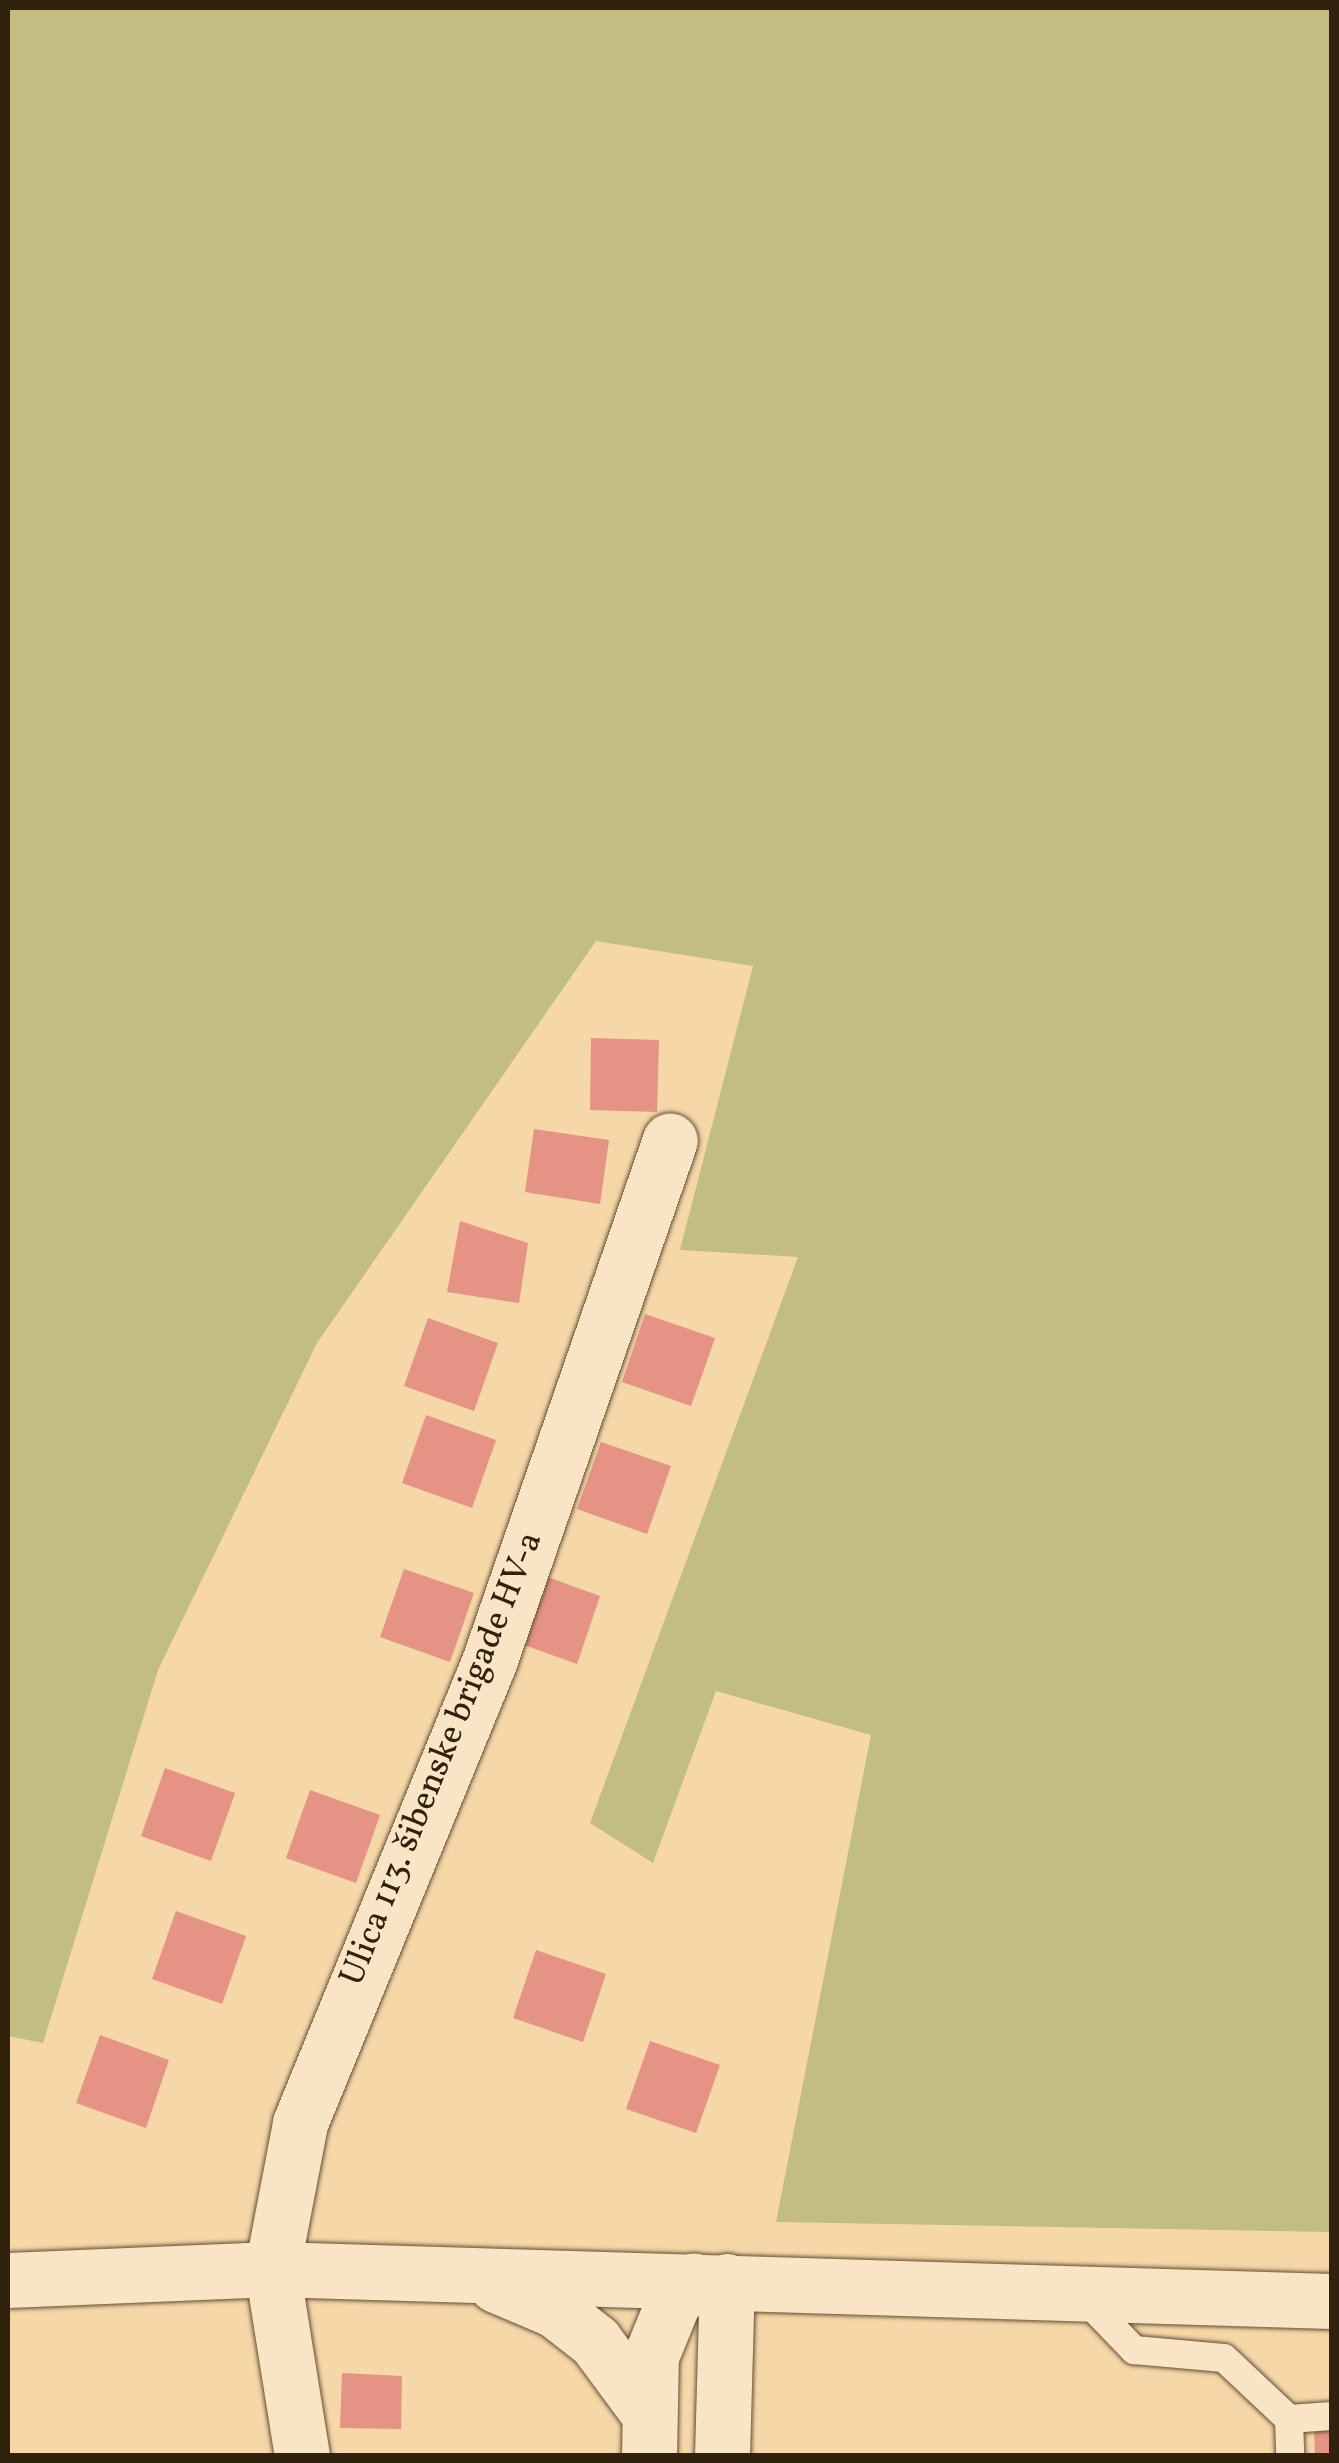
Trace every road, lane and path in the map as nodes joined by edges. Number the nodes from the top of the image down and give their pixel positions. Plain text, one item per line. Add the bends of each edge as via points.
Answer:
1 (670, 1140) dead end
2 (272, 2269) junction
3 (464, 2274) junction
4 (8, 2280) edge
5 (710, 2280) junction
6 (1082, 2296) junction
7 (1332, 2302) edge
8 (1332, 2416) edge
9 (1289, 2418) junction
10 (648, 2433) edge
11 (302, 2456) edge
12 (722, 2456) edge
13 (1290, 2456) edge

1 - 2 main road, Ulica 113. šibenske brigade HV-a via 489,1662 300,2123
2 - 3 main road
2 - 4 main road
2 - 11 main road, Ulica 113. šibenske brigade HV-a
3 - 5 main road
3 - 10 main road via 556,2310 622,2370
5 - 6 main road
5 - 10 main road via 660,2330
5 - 12 main road
6 - 7 main road
6 - 9 lane via 1134,2350 1224,2358
8 - 9 lane
9 - 13 lane

